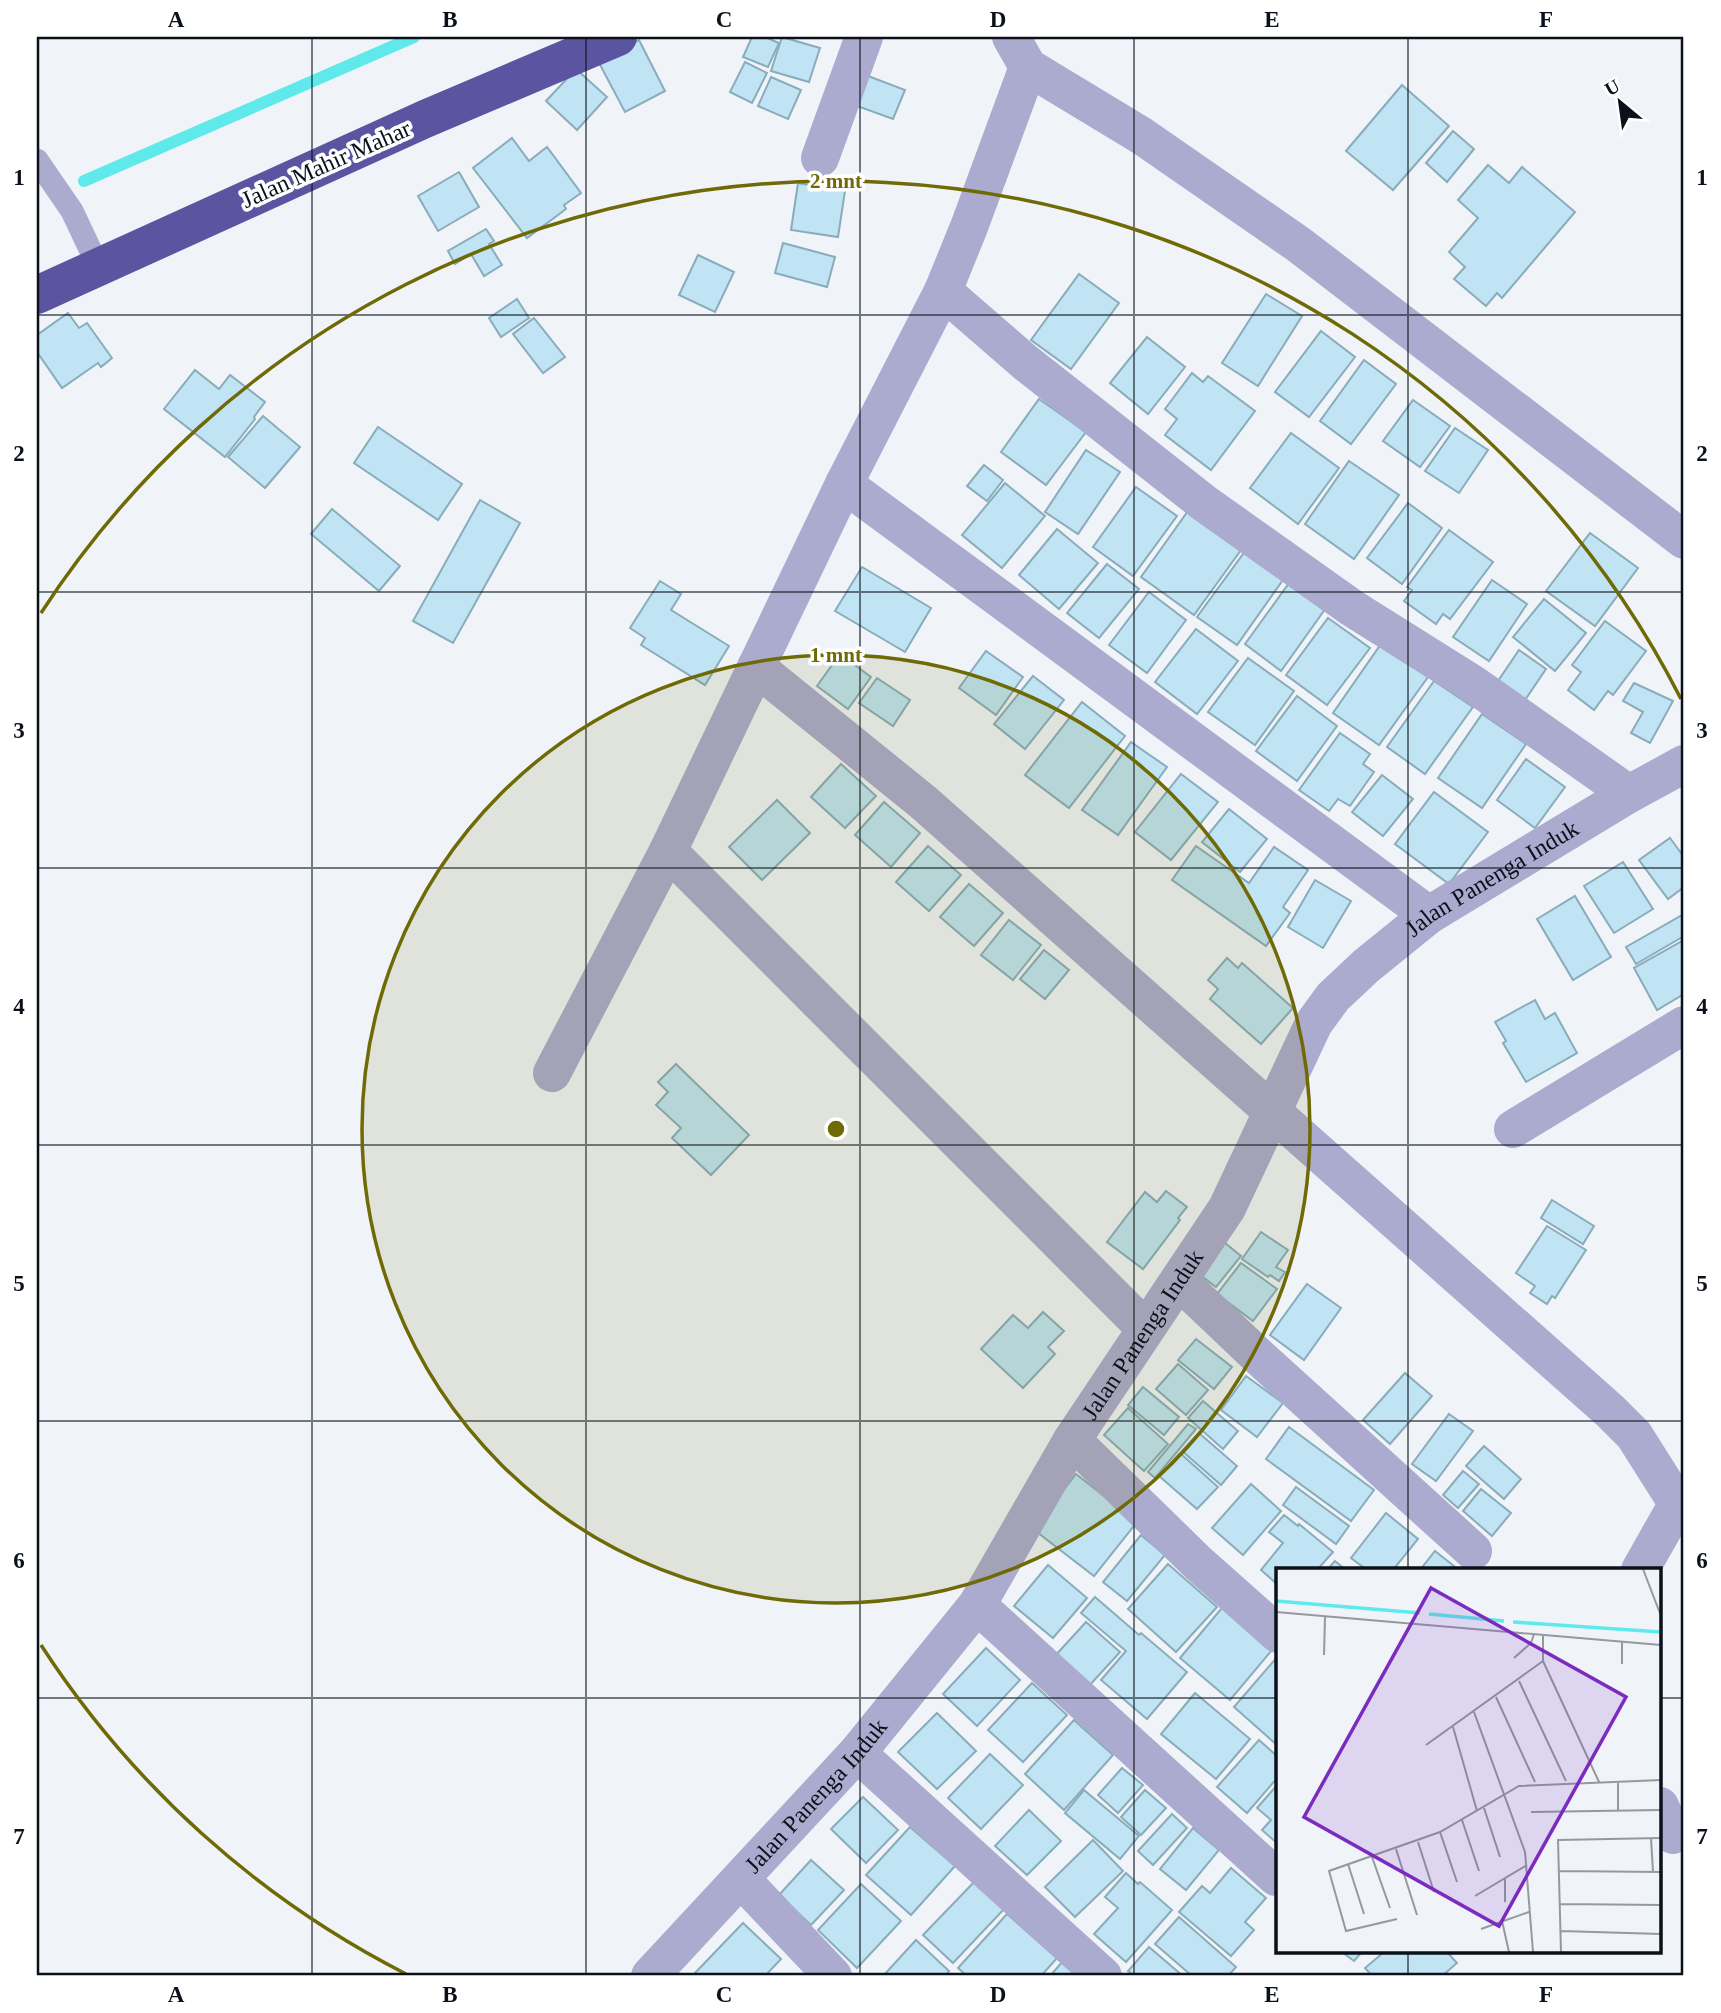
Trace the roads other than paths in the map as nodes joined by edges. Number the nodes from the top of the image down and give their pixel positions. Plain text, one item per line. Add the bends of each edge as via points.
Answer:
1 (618, 37) edge
2 (864, 37) edge
3 (1019, 52) edge
4 (820, 158) dead end
5 (37, 160) edge
6 (99, 266) junction
7 (943, 291) junction
8 (37, 295) edge
9 (844, 484) junction
10 (1684, 540) edge
11 (756, 667) junction
12 (1684, 764) edge
13 (1629, 793) junction
14 (668, 851) junction
15 (1429, 915) junction
16 (1684, 1025) edge
17 (552, 1073) dead end
18 (1272, 1112) junction
19 (1513, 1129) dead end
20 (1180, 1281) junction
21 (1145, 1328) junction
22 (1072, 1440) junction
23 (1681, 1508) edge
24 (1473, 1551) dead end
25 (1641, 1568) edge
26 (977, 1605) junction
27 (1276, 1632) edge
28 (857, 1753) junction
29 (1276, 1877) dead end
30 (741, 1879) junction
31 (650, 1976) edge
32 (833, 1976) edge
33 (1103, 1976) edge

1 - 6 highway, Jalan Mahir Mahar
2 - 4 street
3 - 7 street via 969,227
3 - 10 street via 1298,244
5 - 6 lane via 72,211
6 - 8 highway, Jalan Mahir Mahar
7 - 9 street
7 - 13 street via 1026,363 1204,503
9 - 11 street
9 - 15 street
11 - 14 street
11 - 18 street via 923,802
12 - 13 street, Jalan Panenga Induk
13 - 15 street, Jalan Panenga Induk
14 - 17 street
14 - 21 street
15 - 18 street, Jalan Panenga Induk via 1366,966 1323,1009
16 - 19 street
18 - 20 street, Jalan Panenga Induk via 1227,1208
18 - 23 street via 1622,1422
20 - 21 street, Jalan Panenga Induk
20 - 24 street
21 - 22 street, Jalan Panenga Induk
22 - 26 street, Jalan Panenga Induk
22 - 27 street
23 - 25 street
26 - 28 street, Jalan Panenga Induk
26 - 29 street
28 - 30 street, Jalan Panenga Induk
28 - 33 street
30 - 31 street, Jalan Panenga Induk
30 - 32 street

